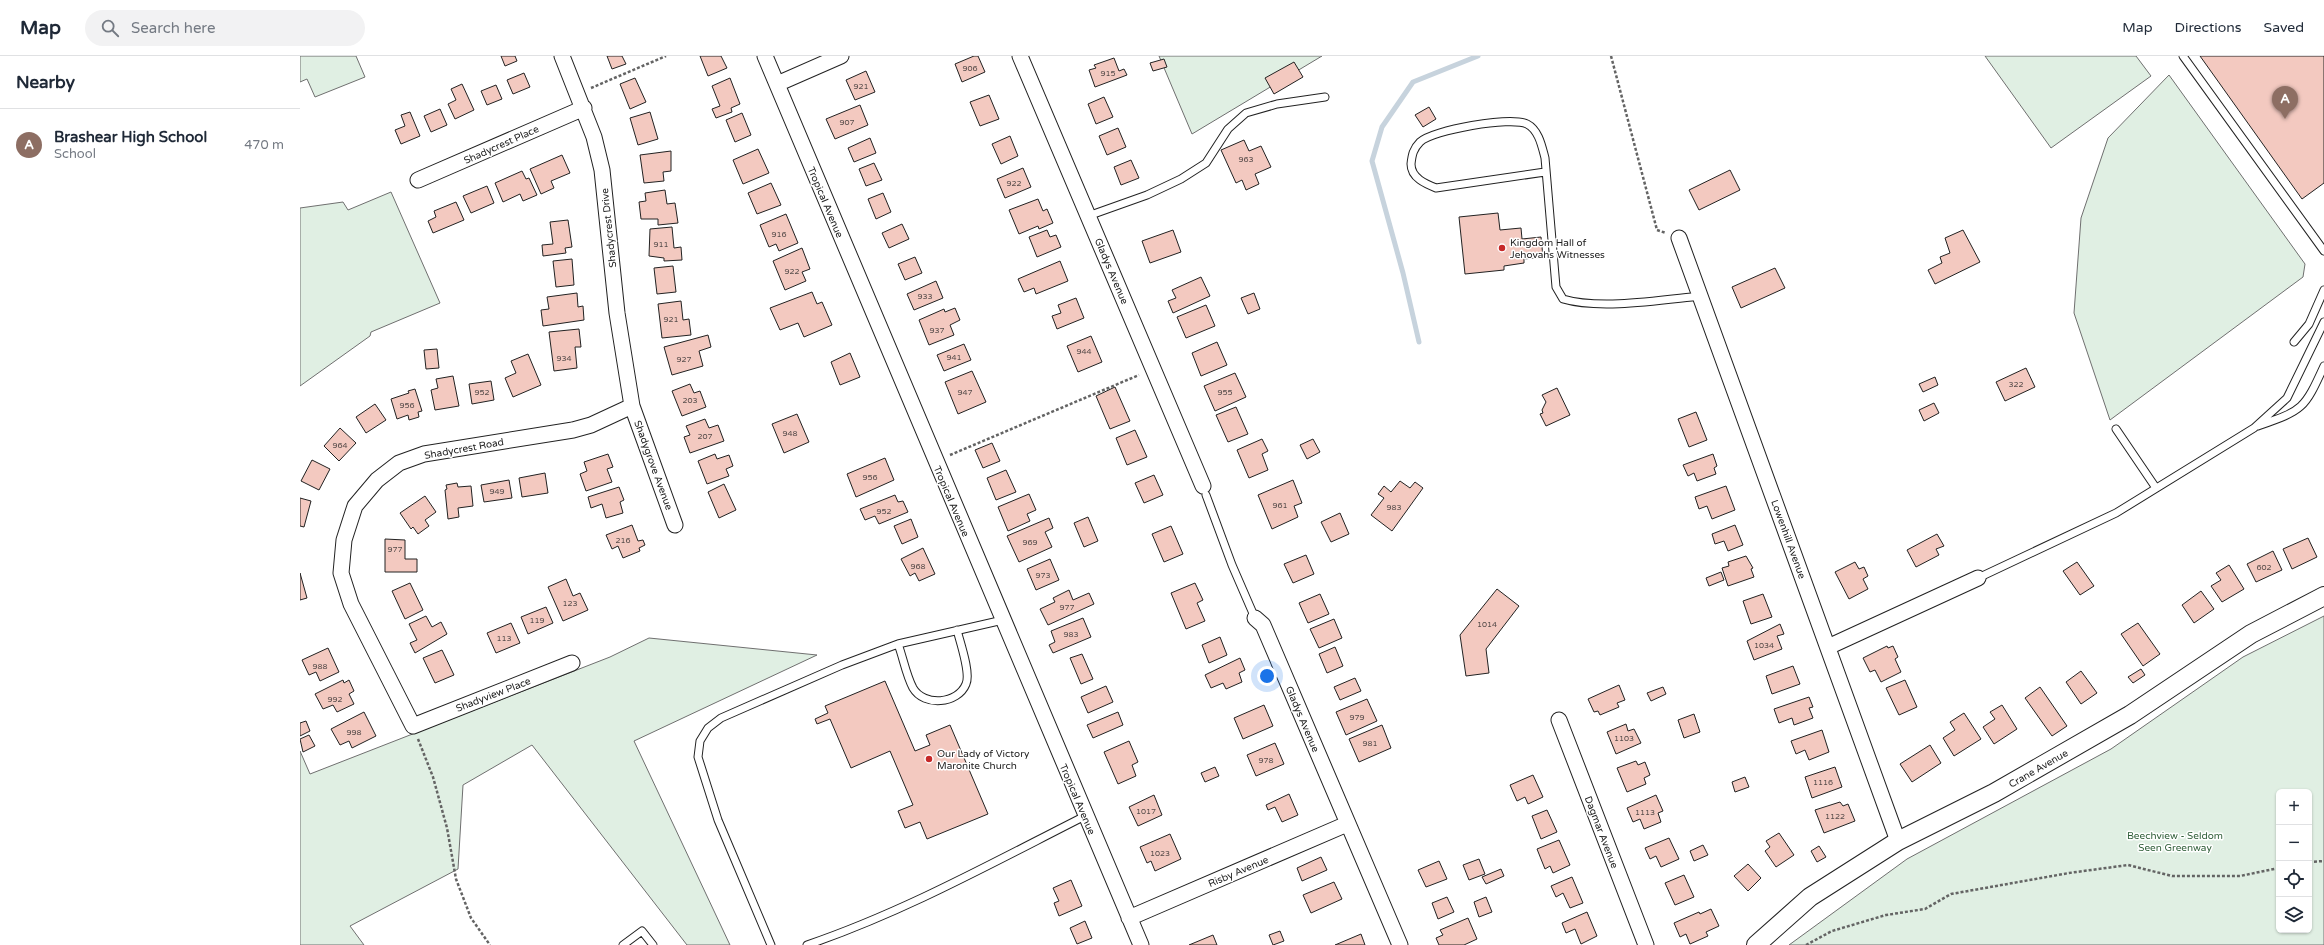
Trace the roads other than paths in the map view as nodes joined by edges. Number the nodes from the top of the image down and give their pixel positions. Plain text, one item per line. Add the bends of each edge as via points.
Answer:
1 (562, 56) edge
2 (765, 56) edge
3 (841, 56) edge
4 (1020, 56) edge
5 (2184, 56) edge
6 (776, 84) junction
7 (1325, 97) dead end
8 (584, 108) junction
9 (1545, 172) junction
10 (418, 180) dead end
11 (1088, 216) junction
12 (1679, 238) road end
13 (2324, 251) edge
14 (2324, 290) edge
15 (1701, 296) junction
16 (2324, 322) edge
17 (2294, 342) dead end
18 (2324, 366) edge
19 (632, 406) junction
20 (2254, 428) junction
21 (2116, 429) dead end
22 (2156, 488) junction
23 (1204, 490) joint
24 (675, 525) dead end
25 (1978, 578) joint
26 (2324, 596) edge
27 (1255, 618) joint
28 (1003, 620) junction
29 (957, 630) junction
30 (898, 644) junction
31 (1828, 648) junction
32 (572, 663) dead end
33 (1559, 720) dead end
34 (413, 726) joint
35 (1085, 816) junction
36 (1347, 824) junction
37 (1898, 841) junction
38 (1129, 918) junction
39 (623, 945) edge
40 (653, 945) edge
41 (771, 945) edge
42 (807, 945) edge
43 (1141, 945) edge
44 (1400, 945) edge
45 (1646, 945) edge
46 (1756, 945) edge

1 - 8 street, Shadycrest Drive
2 - 6 street, Tropical Avenue
3 - 6 street
4 - 11 street, Gladys Avenue
5 - 13 lane
6 - 28 street, Tropical Avenue
7 - 11 lane via 1277,104 1246,112 1228,129 1206,163 1181,179 1146,195
8 - 10 street, Shadycrest Place
8 - 19 street, Shadycrest Drive via 602,170 617,313
9 - 9 lane via 1545,158 1540,138 1528,124 1510,121 1434,134 1420,142 1412,153 1411,168 1420,182 1436,188
9 - 15 lane via 1556,287 1563,299 1574,303 1594,304
11 - 23 street, Gladys Avenue
12 - 15 street, Lowenhill Avenue
14 - 17 lane via 2309,324
15 - 31 street, Lowenhill Avenue
16 - 20 lane via 2288,398
18 - 20 lane via 2308,400 2293,413
19 - 24 street, Shadygrove Avenue
19 - 34 street, Shadycrest Road via 591,425 573,430 424,454 399,462 377,480 355,506 344,540 341,573 352,604
20 - 22 lane
21 - 22 lane
22 - 25 lane via 2116,513
23 - 27 lane, Gladys Avenue via 1232,566
25 - 31 street
26 - 37 street, Crane Avenue via 2251,634 2130,715 1994,793
27 - 36 street, Gladys Avenue via 1263,625
28 - 29 lane
28 - 35 street, Tropical Avenue
29 - 30 lane
29 - 30 lane via 967,683 959,694 935,702 924,698 913,688
30 - 41 lane via 842,665 721,718 708,728 700,741 698,757 718,820
31 - 37 street, Lowenhill Avenue
32 - 34 street, Shadyview Place
33 - 45 street, Dagmar Avenue
35 - 38 street, Tropical Avenue
35 - 42 lane via 928,897 852,930
36 - 38 street, Risby Avenue
36 - 44 street, Gladys Avenue
37 - 46 street, Crane Avenue via 1810,898
38 - 43 street, Tropical Avenue
39 - 40 lane via 642,932

